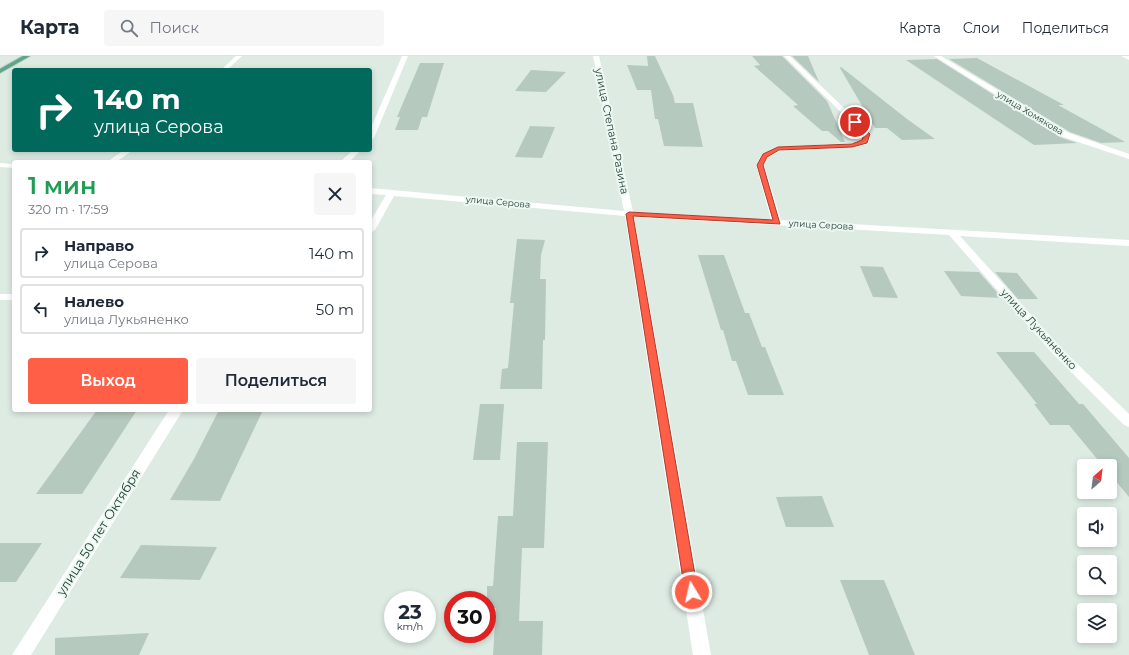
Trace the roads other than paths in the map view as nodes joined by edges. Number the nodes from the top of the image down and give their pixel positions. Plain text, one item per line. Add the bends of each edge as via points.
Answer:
1 (27, 56) edge
2 (239, 56) edge
3 (405, 56) edge
4 (596, 56) edge
5 (787, 56) edge
6 (937, 56) edge
7 (1124, 56) edge
8 (1129, 58) edge
9 (226, 68) edge
10 (0, 71) edge
11 (372, 133) edge
12 (126, 152) edge
13 (355, 152) edge
14 (1129, 157) edge
15 (114, 160) edge
16 (346, 160) edge
17 (0, 165) edge
18 (12, 166) edge
19 (0, 172) edge
20 (372, 191) edge
21 (392, 192) junction
22 (629, 214) junction
23 (777, 223) junction
24 (372, 227) edge
25 (952, 233) junction
26 (1129, 243) edge
27 (0, 297) edge
28 (12, 297) edge
29 (175, 412) edge
30 (1129, 422) edge
31 (21, 655) edge
32 (702, 655) edge

1 - 10 main road
2 - 9 street
3 - 11 street
4 - 22 street, улица Степана Разина
5 - 23 street via 867,134 865,142 852,145 778,149 765,156 760,165
6 - 14 street, улица Хомякова via 1066,135
7 - 8 street
12 - 15 street
13 - 16 street
17 - 18 street
18 - 19 street
20 - 21 street, улица Серова
21 - 22 street, улица Серова
21 - 24 street
22 - 23 street, улица Серова
22 - 32 street, улица Степана Разина
23 - 25 street, улица Серова
25 - 26 street, улица Серова
25 - 30 street, улица Лукьяненко via 1057,351
27 - 28 street
29 - 31 street, улица 50 лет Октября

